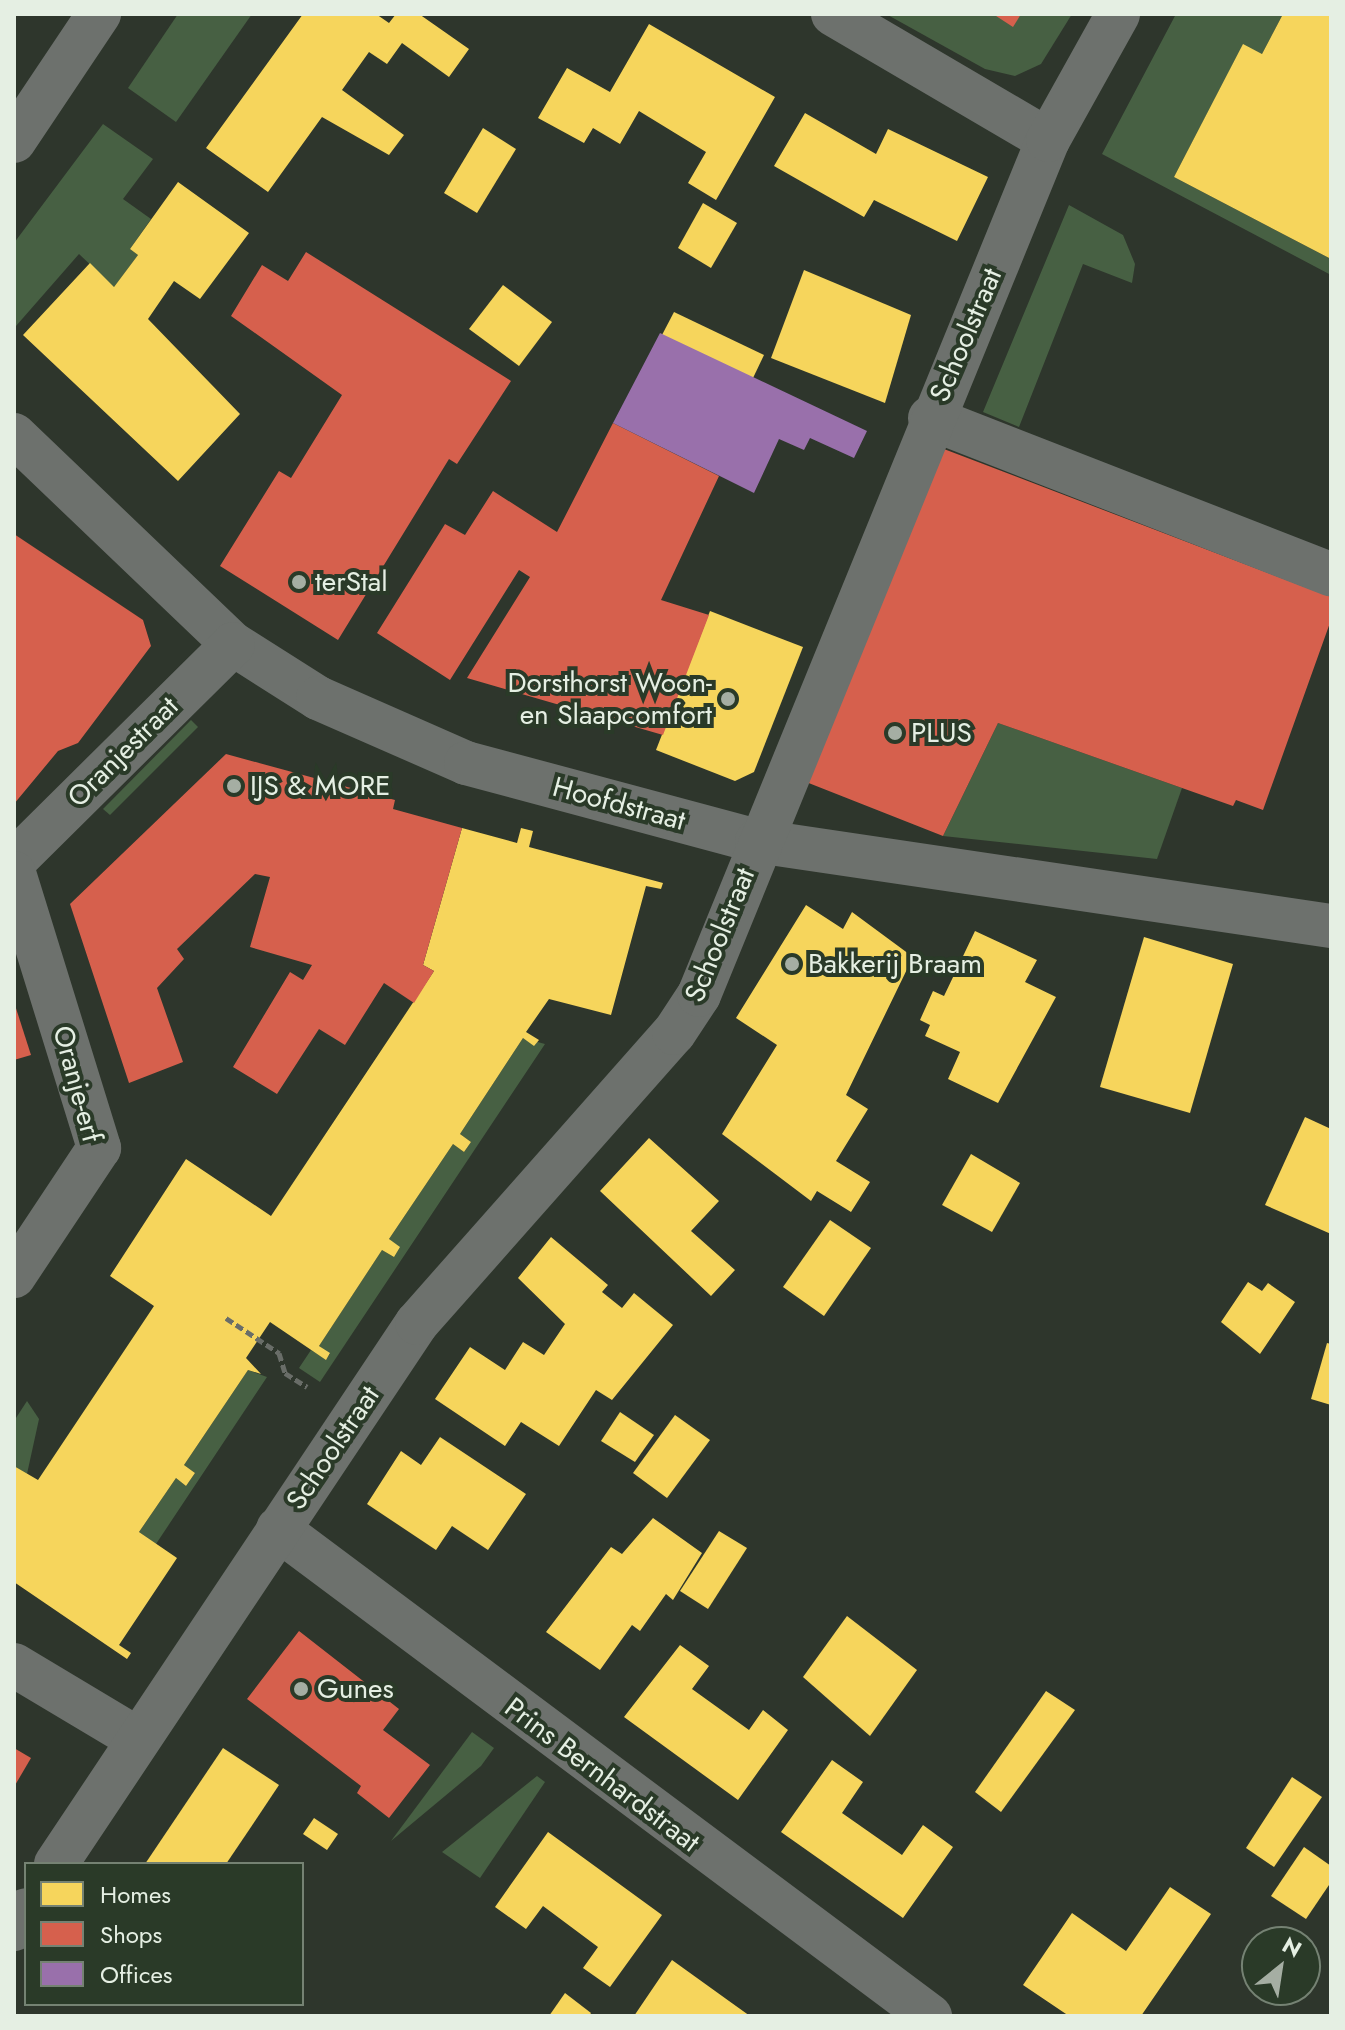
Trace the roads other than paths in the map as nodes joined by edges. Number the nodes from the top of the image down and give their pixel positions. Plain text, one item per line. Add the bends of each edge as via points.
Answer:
1 (99, 14) edge
2 (833, 14) edge
3 (1118, 14) edge
4 (1048, 140) junction
5 (14, 141) edge
6 (930, 418) junction
7 (14, 435) edge
8 (1331, 574) edge
9 (233, 644) junction
10 (757, 841) junction
11 (14, 861) edge
12 (14, 873) edge
13 (1331, 926) edge
14 (14, 1276) edge
15 (278, 1529) junction
16 (14, 1665) edge
17 (136, 1738) junction
18 (57, 1862) edge
19 (930, 2016) edge

1 - 5 street
2 - 4 street
3 - 4 street, Schoolstraat
4 - 6 street, Schoolstraat
6 - 8 street
6 - 10 street, Schoolstraat
7 - 9 street, Hoofdstraat
9 - 10 street, Hoofdstraat via 318,698 453,759
9 - 11 street, Oranjestraat
10 - 13 street, Hoofdstraat
10 - 15 street, Schoolstraat via 687,1015 455,1273
12 - 14 street, Oranje-erf via 99,1148
15 - 17 street, Schoolstraat
15 - 19 street, Prins Bernhardstraat
16 - 17 street
17 - 18 street, Schoolstraat

